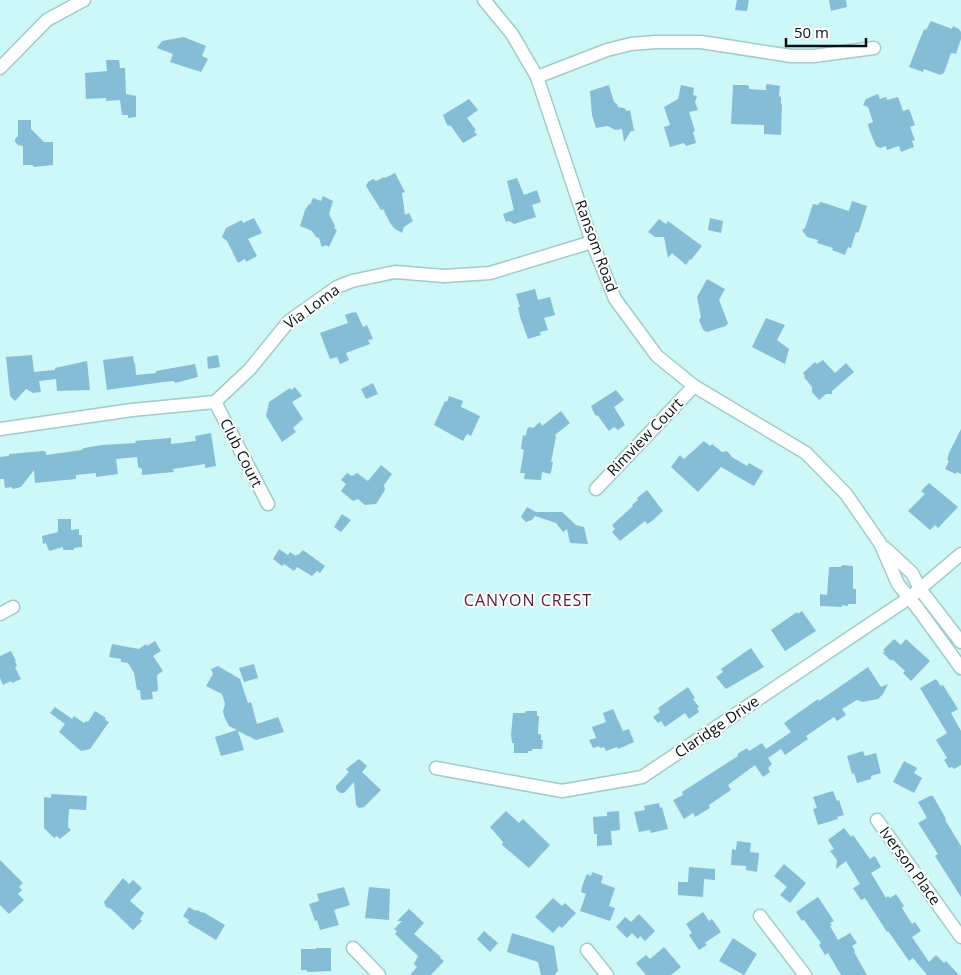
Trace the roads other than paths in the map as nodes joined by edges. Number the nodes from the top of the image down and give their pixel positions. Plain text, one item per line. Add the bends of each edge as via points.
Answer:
1 (84, 0) edge
2 (484, 0) edge
3 (874, 48) dead end
4 (0, 68) edge
5 (537, 76) junction
6 (592, 242) junction
7 (694, 386) junction
8 (215, 402) junction
9 (0, 429) edge
10 (596, 489) dead end
11 (268, 504) dead end
12 (880, 543) junction
13 (961, 554) edge
14 (920, 589) junction
15 (909, 598) junction
16 (13, 607) dead end
17 (0, 614) edge
18 (961, 642) edge
19 (961, 668) edge
20 (436, 768) dead end
21 (877, 820) dead end
22 (760, 916) dead end
23 (961, 937) edge
24 (354, 948) dead end
25 (587, 950) dead end
26 (379, 975) edge
27 (607, 975) edge
28 (805, 975) edge

1 - 4 street via 47,20
2 - 5 street, Ransom Road via 512,34
3 - 5 street via 791,56 701,42 631,44
5 - 6 street, Ransom Road
6 - 7 street, Ransom Road via 615,299 656,356
6 - 8 street, Via Loma via 490,273 444,276 395,272 337,287 289,321 250,369
7 - 10 street, Rimview Court
7 - 12 street, Ransom Road via 806,453 846,494
8 - 9 street
8 - 11 street, Club Court
12 - 14 street, Ransom Road via 912,574
12 - 15 street, Ransom Road via 898,584
13 - 14 street, Claridge Drive
14 - 15 street, Claridge Drive
14 - 18 street, Ransom Road
15 - 19 street, Ransom Road
15 - 20 street, Claridge Drive via 642,778 562,791
16 - 17 street
21 - 23 street, Iverson Place
22 - 28 street
24 - 26 street
25 - 27 street

